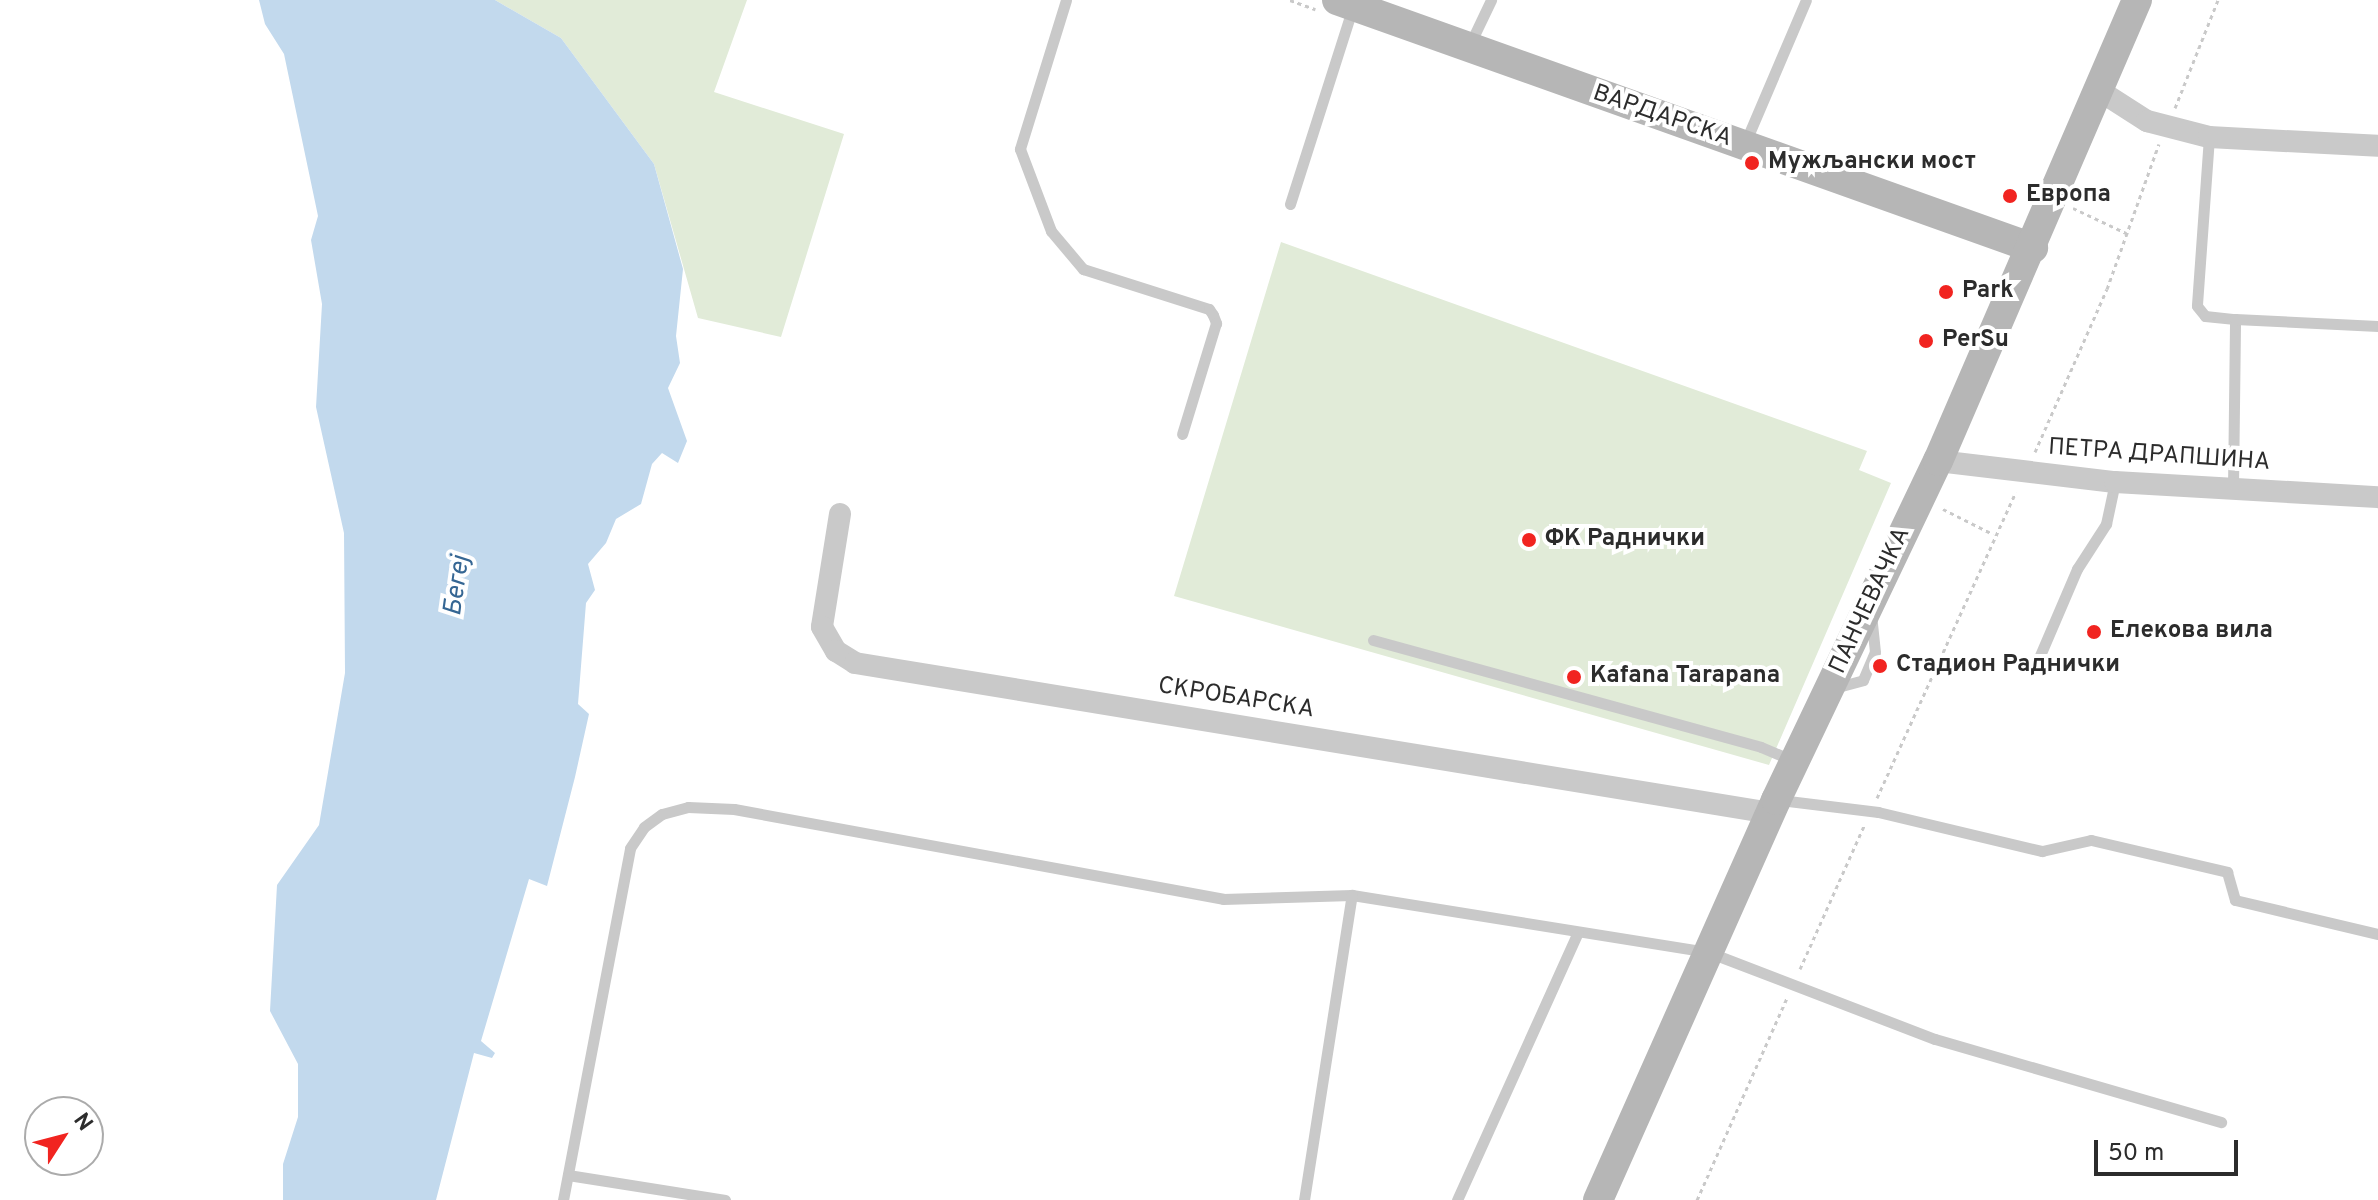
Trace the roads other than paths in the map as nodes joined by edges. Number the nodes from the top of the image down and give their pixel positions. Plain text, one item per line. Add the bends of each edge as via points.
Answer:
1 (1066, 0) edge
2 (1491, 0) edge
3 (1806, 0) edge
4 (2137, 0) edge
5 (1345, 3) edge
6 (1468, 49) junction
7 (2100, 91) junction
8 (2209, 137) junction
9 (1744, 146) junction
10 (2378, 146) edge
11 (1290, 204) dead end
12 (2033, 248) junction
13 (2235, 319) junction
14 (2378, 326) edge
15 (1182, 434) dead end
16 (1938, 461) junction
17 (2115, 482) junction
18 (2233, 488) junction
19 (2378, 497) edge
20 (840, 514) dead end
21 (1373, 640) dead end
22 (2035, 667) dead end
23 (1794, 761) junction
24 (1773, 806) junction
25 (1352, 895) junction
26 (1578, 932) junction
27 (2378, 934) edge
28 (1708, 952) junction
29 (2221, 1122) dead end
30 (568, 1175) junction
31 (563, 1200) edge
32 (725, 1200) edge
33 (1304, 1200) edge
34 (1457, 1200) edge
35 (1598, 1200) edge

1 - 15 lane via 1020,149 1051,231 1083,269 1209,309 1213,315 1216,323
2 - 6 lane
3 - 9 lane
4 - 7 street, ПАНЧЕВАЧКА
5 - 6 street, ВАРДАРСКА
5 - 11 lane
6 - 9 street, ВАРДАРСКА
7 - 8 street via 2122,108
7 - 12 street, ПАНЧЕВАЧКА
8 - 10 street
8 - 13 lane via 2197,306 2205,316
9 - 12 street, ВАРДАРСКА
12 - 16 street, ПАНЧЕВАЧКА
13 - 14 lane
13 - 18 lane
16 - 17 street, ПЕТРА ДРАПШИНА
16 - 23 street, ПАНЧЕВАЧКА
17 - 18 street, ПЕТРА ДРАПШИНА
17 - 22 lane via 2106,524 2077,569
18 - 19 street, ПЕТРА ДРАПШИНА
20 - 24 street, СКРОБАРСКА via 822,627 836,651 855,663
21 - 23 lane via 1761,747
23 - 24 street, ПАНЧЕВАЧКА
24 - 27 lane via 1871,811 2042,851 2091,840 2227,872 2235,900
24 - 28 street, ПАНЧЕВАЧКА
25 - 26 lane
25 - 30 lane via 1223,899 734,809 688,807 662,814 644,827 630,848
25 - 33 lane
26 - 28 lane
26 - 34 lane
28 - 29 lane via 1935,1039
28 - 35 street, ПАНЧЕВАЧКА
30 - 31 lane
30 - 32 lane

